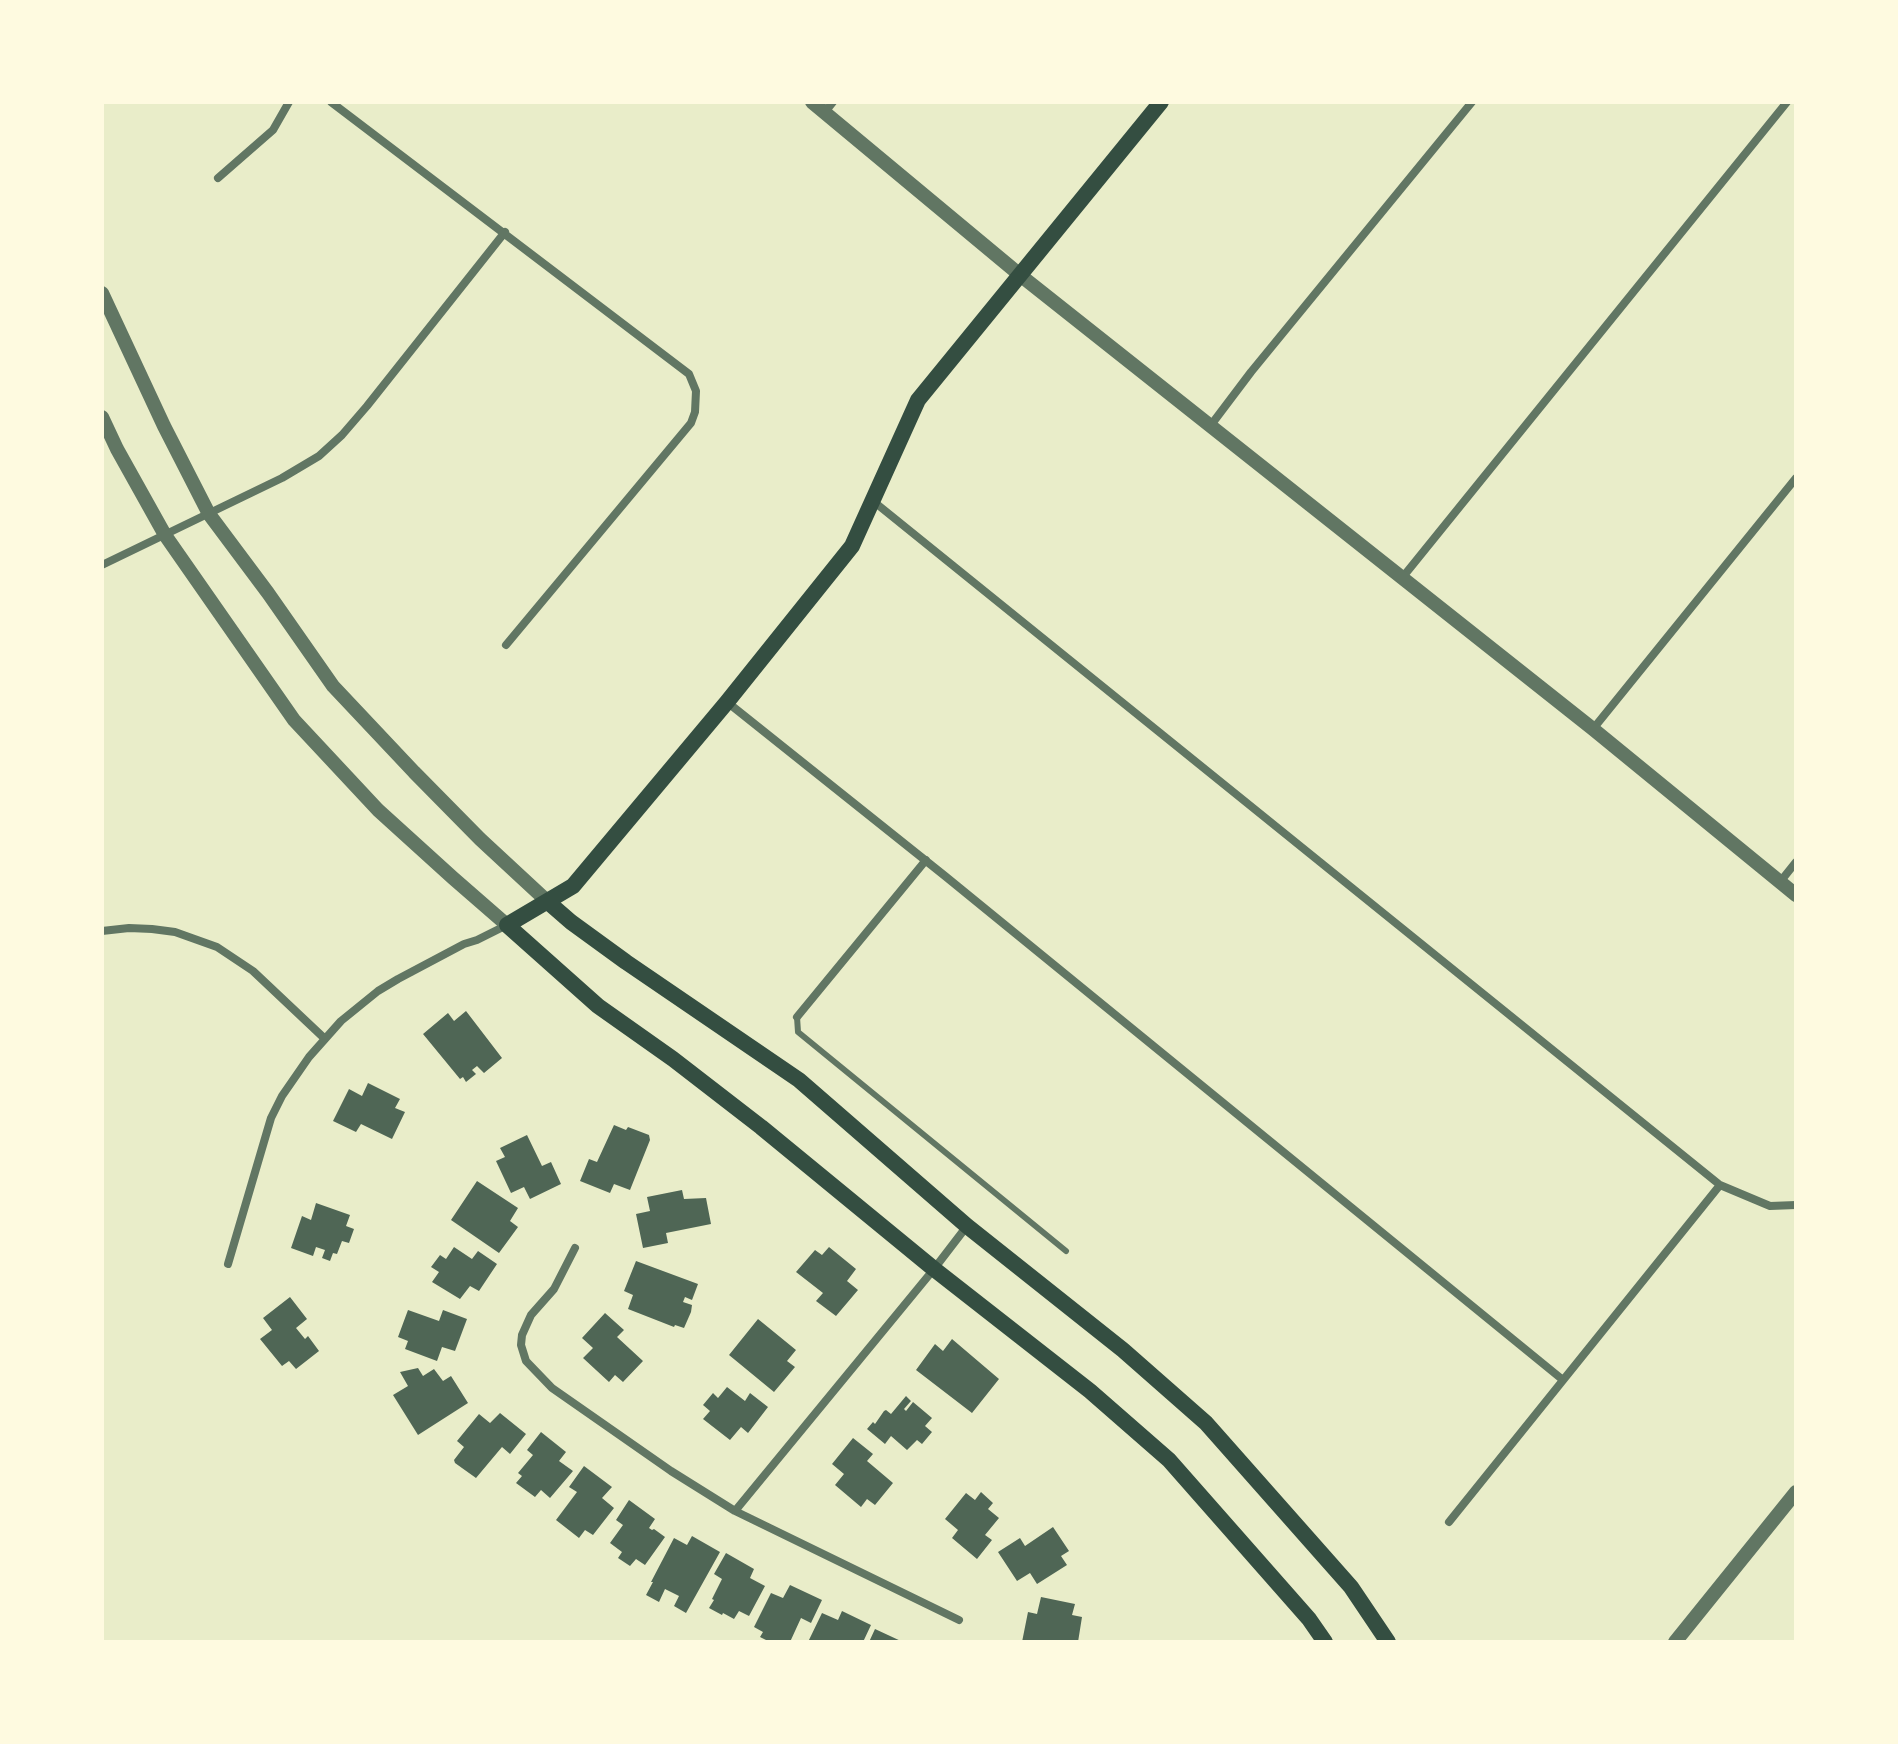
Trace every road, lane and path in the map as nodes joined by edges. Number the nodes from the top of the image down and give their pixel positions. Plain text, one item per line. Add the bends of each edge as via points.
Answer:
1 (289, 102) edge
2 (331, 102) edge
3 (812, 102) edge
4 (1161, 102) edge
5 (1472, 102) edge
6 (1787, 102) edge
7 (829, 107) edge
8 (218, 178) dead end
9 (505, 232) junction
10 (1020, 275) junction
11 (102, 293) edge
12 (102, 417) edge
13 (1211, 425) junction
14 (1796, 478) edge
15 (873, 501) junction
16 (209, 514) junction
17 (165, 535) junction
18 (102, 565) edge
19 (1402, 578) junction
20 (506, 645) dead end
21 (727, 702) junction
22 (1593, 729) junction
23 (926, 860) junction
24 (1796, 862) edge
25 (1780, 882) junction
26 (1796, 895) edge
27 (548, 902) junction
28 (507, 925) junction
29 (102, 931) edge
30 (797, 1017) joint
31 (324, 1038) junction
32 (1720, 1185) junction
33 (1796, 1205) edge
34 (967, 1226) junction
35 (575, 1248) dead end
36 (1066, 1251) dead end
37 (228, 1264) dead end
38 (934, 1269) junction
39 (1563, 1380) junction
40 (1796, 1492) edge
41 (735, 1511) junction
42 (1449, 1522) dead end
43 (959, 1620) dead end
44 (1325, 1642) edge
45 (1388, 1642) edge
46 (1675, 1642) edge

1 - 8 street via 273,130
2 - 9 street
3 - 7 street
4 - 10 main road
5 - 13 street
6 - 19 street
7 - 10 street
9 - 16 street via 342,435 282,478
9 - 20 street via 689,374 696,391 691,423
10 - 13 street
10 - 15 main road via 918,400
11 - 16 street
12 - 17 street
13 - 19 street
14 - 22 street
15 - 21 main road via 852,546
15 - 32 street
16 - 17 street
16 - 27 street via 333,686
17 - 18 street
17 - 28 street via 294,720 378,810
19 - 22 street
21 - 23 street
21 - 27 main road via 573,886
22 - 25 street
23 - 30 street
23 - 39 street
24 - 25 street
25 - 26 street
27 - 28 main road
27 - 34 main road via 799,1080
28 - 31 street via 398,979
28 - 38 main road via 598,1006 761,1127
29 - 31 street via 175,932 217,947 253,971
30 - 36 lane via 798,1032
31 - 37 street via 271,1118
32 - 33 street via 1770,1206
32 - 39 street
34 - 38 street
34 - 45 main road via 1206,1423 1351,1587
35 - 41 street via 522,1335 526,1361 552,1388
38 - 41 street
38 - 44 main road via 1169,1460
39 - 42 street
40 - 46 street
41 - 43 street

